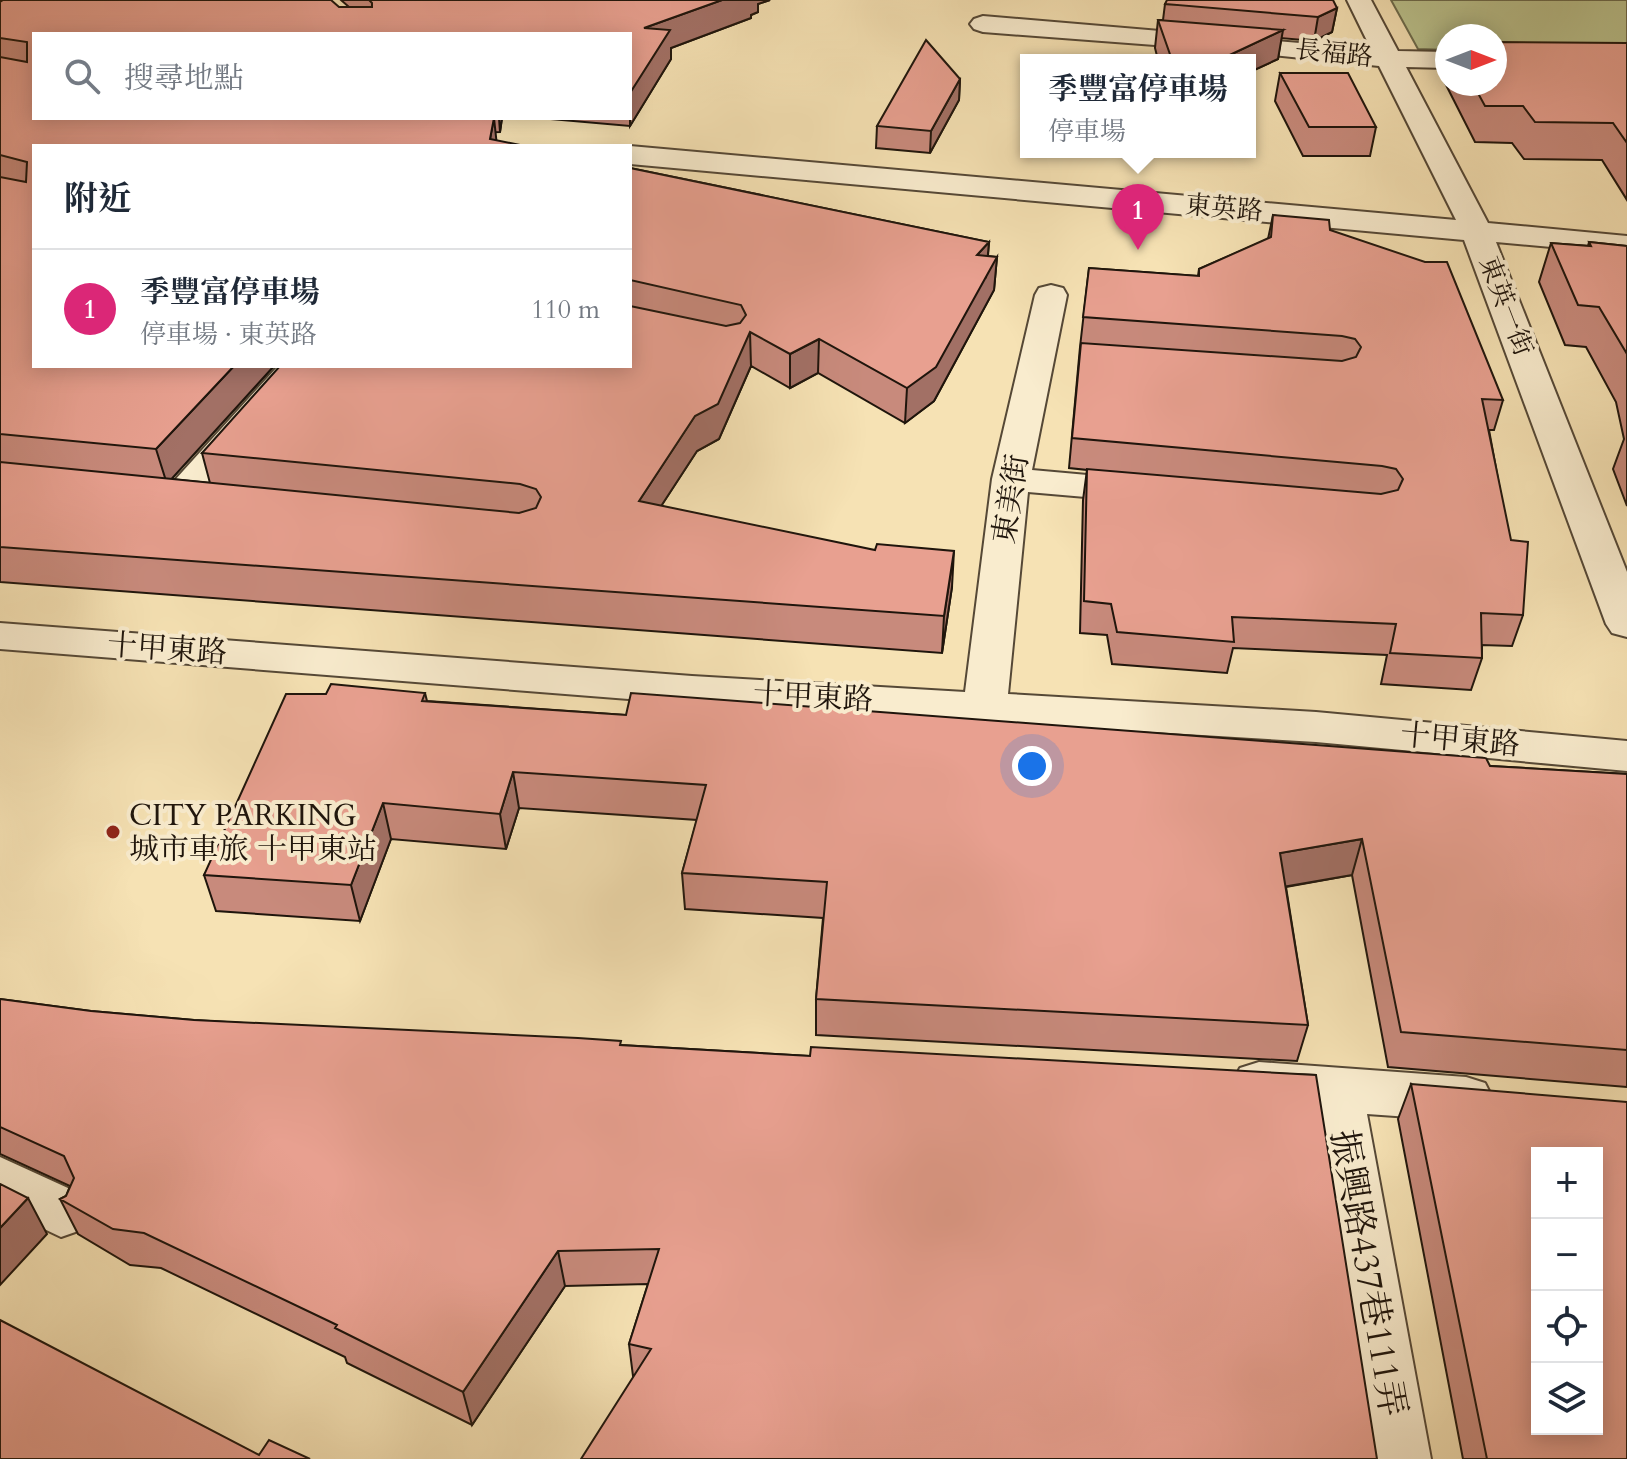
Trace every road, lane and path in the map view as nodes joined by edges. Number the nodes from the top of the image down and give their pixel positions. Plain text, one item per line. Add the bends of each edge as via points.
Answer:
1 (1359, 0) edge
2 (983, 24) dead end
3 (1391, 59) junction
4 (1435, 60) edge
5 (632, 155) edge
6 (1476, 230) junction
7 (1627, 245) edge
8 (1051, 295) dead end
9 (295, 368) edge
10 (1011, 479) junction
11 (1184, 494) edge
12 (226, 504) edge
13 (1627, 624) edge
14 (0, 636) edge
15 (985, 706) junction
16 (1627, 756) edge
17 (1209, 1081) edge
18 (1336, 1088) junction
19 (1520, 1104) edge
20 (0, 1181) edge
21 (61, 1212) dead end
22 (1399, 1459) edge

1 - 3 street, 東英一街
2 - 3 street, 長福路
3 - 4 street, 長福路
3 - 6 street, 東英一街
5 - 6 street, 東英路
6 - 7 street, 東英路
6 - 13 street, 東英一街
8 - 10 street, 東美街 via 1054,358
9 - 12 street via 164,498
10 - 11 street
10 - 15 street, 東美街
14 - 15 street, 十甲東路 via 692,690
15 - 16 street, 十甲東路 via 1316,727
17 - 18 street
18 - 19 street
18 - 22 street, 振興路437巷111弄
20 - 21 street

